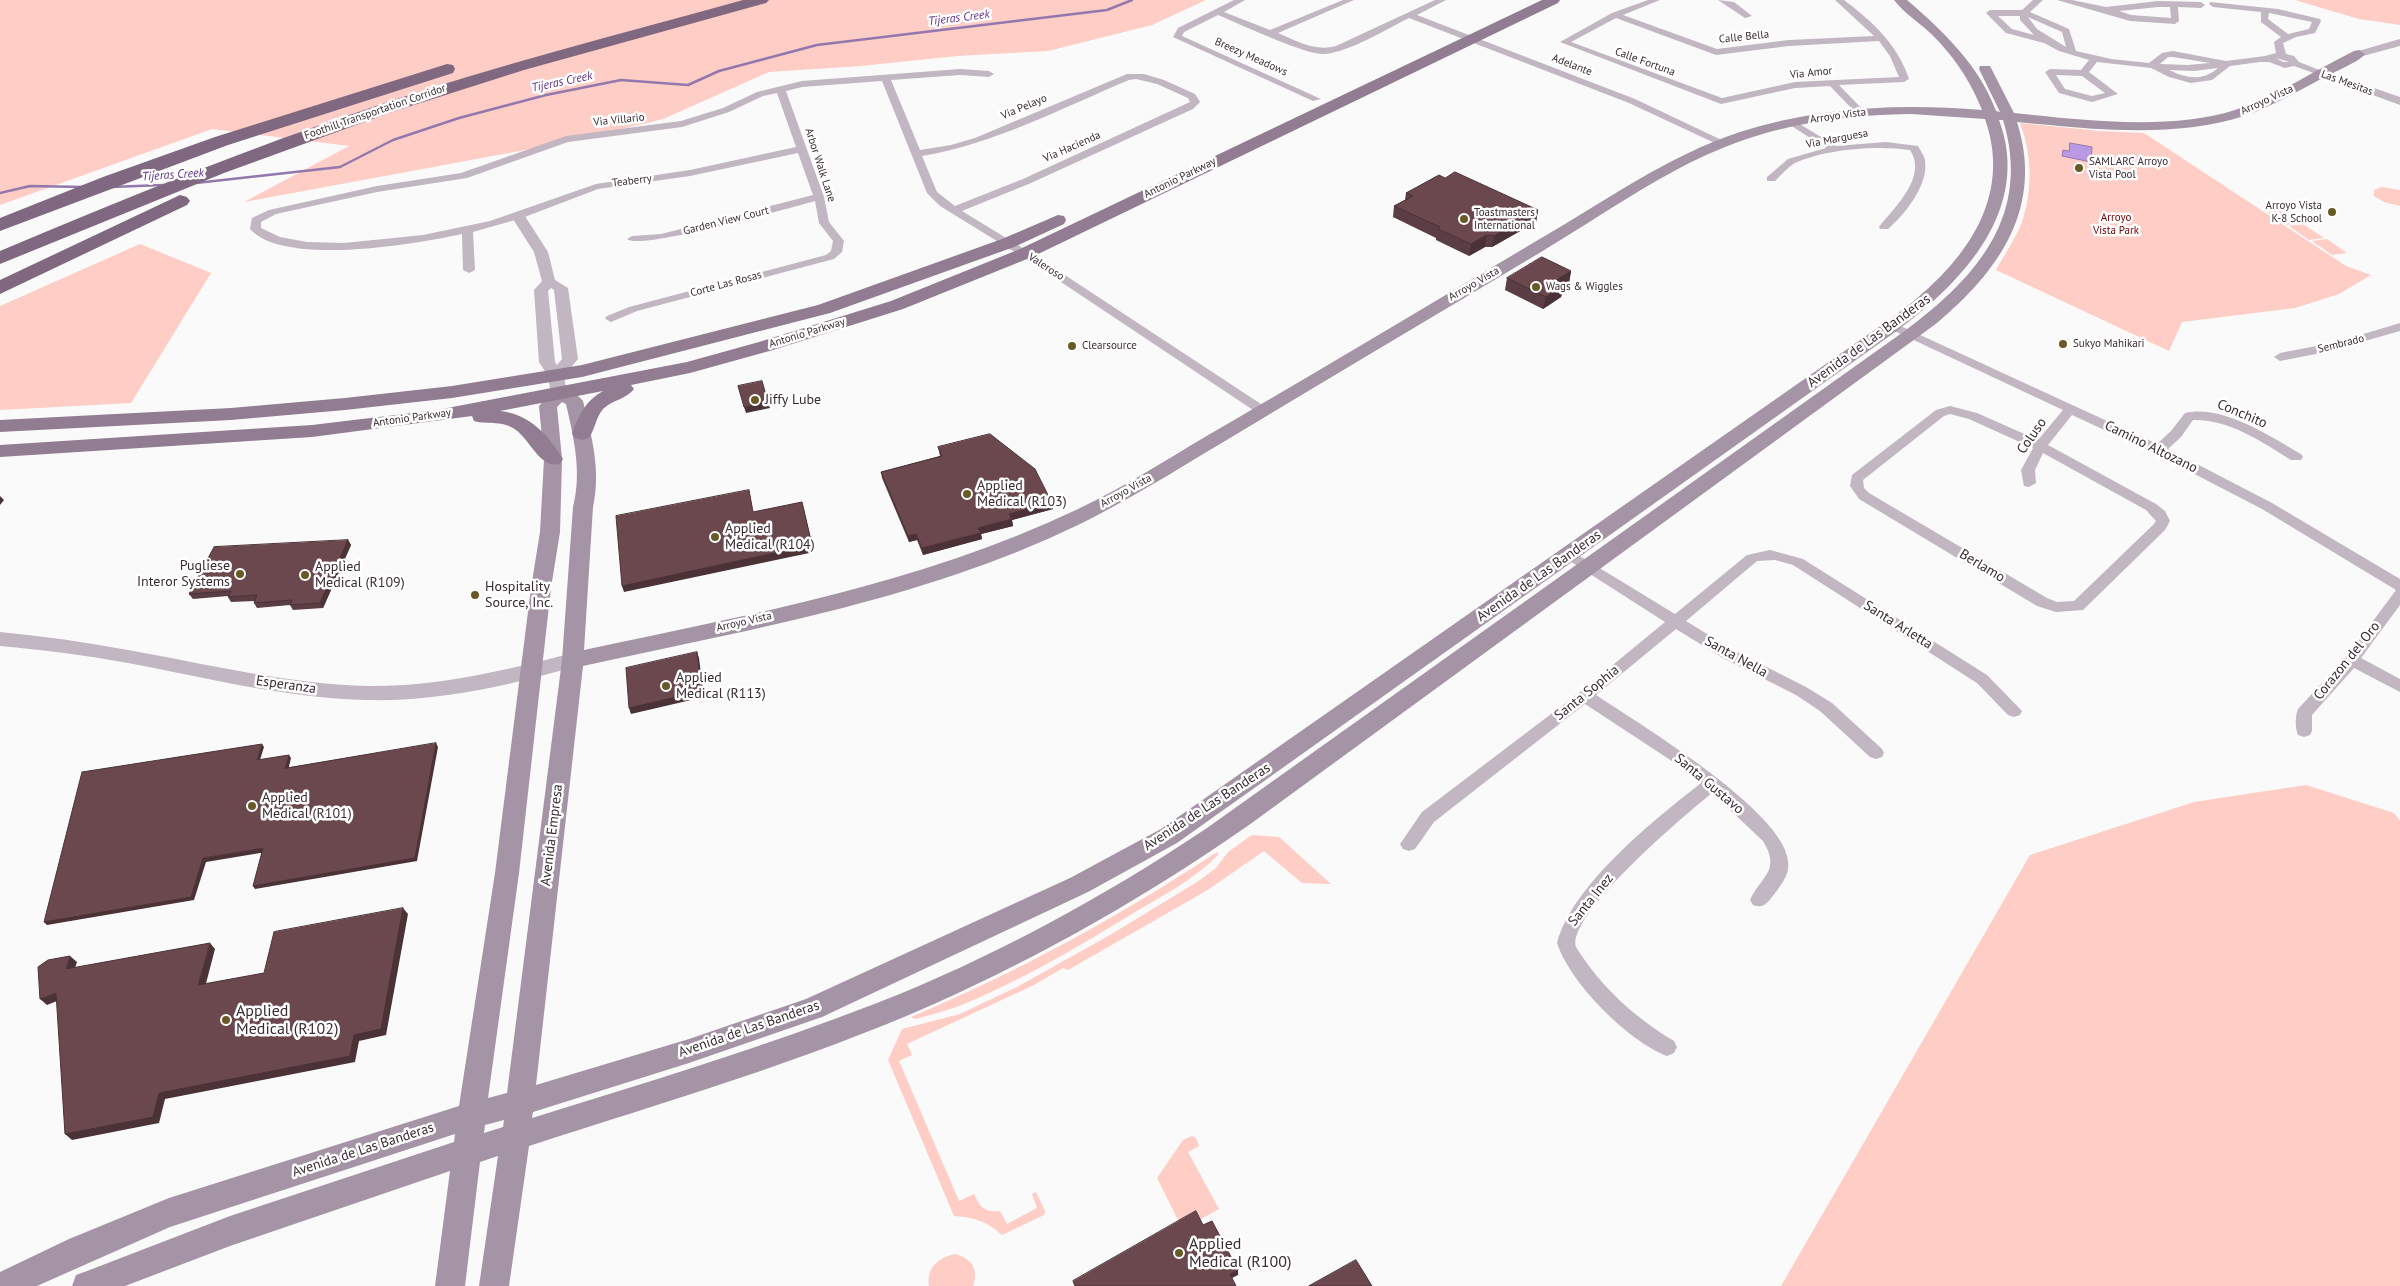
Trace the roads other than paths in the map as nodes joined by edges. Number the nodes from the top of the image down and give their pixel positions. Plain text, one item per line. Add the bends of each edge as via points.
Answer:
1 (760, 0) edge
2 (1241, 0) edge
3 (1350, 0) edge
4 (1442, 0) edge
5 (1521, 0) edge
6 (1553, 0) edge
7 (1656, 0) edge
8 (1722, 0) edge
9 (1838, 0) edge
10 (1900, 0) edge
11 (1915, 0) edge
12 (2039, 0) edge
13 (2061, 0) edge
14 (2174, 4) junction
15 (2213, 4) dead end
16 (2200, 5) dead end
17 (2106, 10) junction
18 (1218, 12) junction
19 (2265, 12) junction
20 (2025, 13) junction
21 (1411, 16) junction
22 (1614, 16) junction
23 (1748, 16) dead end
24 (1454, 32) junction
25 (1271, 33) junction
26 (1955, 33) dead end
27 (1881, 38) junction
28 (2288, 38) junction
29 (1471, 39) junction
30 (2048, 41) junction
31 (2400, 42) edge
32 (2072, 52) junction
33 (2359, 54) joint
34 (2282, 55) junction
35 (2270, 59) junction
36 (1977, 60) dead end
37 (2094, 60) junction
38 (465, 63) dead end
39 (2294, 63) junction
40 (2227, 64) junction
41 (2152, 65) junction
42 (2084, 73) junction
43 (990, 74) dead end
44 (2322, 74) junction
45 (1139, 75) joint
46 (886, 78) junction
47 (1831, 82) junction
48 (780, 88) junction
49 (439, 90) junction
50 (1316, 99) junction
51 (1721, 101) joint
52 (2400, 101) edge
53 (1859, 111) junction
54 (1991, 115) junction
55 (2009, 117) junction
56 (1793, 123) junction
57 (235, 136) junction
58 (1723, 143) junction
59 (802, 149) junction
60 (1836, 150) junction
61 (916, 154) junction
62 (1770, 179) dead end
63 (1115, 193) dead end
64 (819, 197) junction
65 (956, 210) junction
66 (1080, 210) dead end
67 (0, 212) edge
68 (518, 216) junction
69 (256, 220) joint
70 (0, 225) edge
71 (1884, 226) dead end
72 (467, 228) junction
73 (632, 239) dead end
74 (1008, 242) junction
75 (838, 247) joint
76 (1026, 254) junction
77 (0, 258) edge
78 (469, 270) dead end
79 (549, 282) junction
80 (0, 288) edge
81 (611, 318) dead end
82 (1892, 326) junction
83 (2400, 327) edge
84 (1910, 335) junction
85 (2280, 356) dead end
86 (690, 367) junction
87 (558, 385) junction
88 (2070, 409) junction
89 (1263, 411) junction
90 (437, 416) junction
91 (0, 426) edge
92 (582, 434) junction
93 (2040, 446) junction
94 (2159, 450) junction
95 (0, 451) edge
96 (2296, 457) dead end
97 (553, 459) junction
98 (2029, 483) dead end
99 (1773, 554) joint
100 (1570, 555) junction
101 (1590, 568) junction
102 (2400, 586) edge
103 (2400, 594) edge
104 (1675, 621) junction
105 (0, 639) edge
106 (573, 660) junction
107 (2352, 660) junction
108 (532, 671) junction
109 (1397, 677) junction
110 (2400, 686) edge
111 (1585, 696) junction
112 (2014, 711) dead end
113 (2304, 732) dead end
114 (1876, 753) dead end
115 (1712, 783) junction
116 (1243, 785) junction
117 (1263, 803) junction
118 (1409, 844) dead end
119 (1759, 900) dead end
120 (1073, 922) junction
121 (1667, 1047) dead end
122 (519, 1103) junction
123 (472, 1115) junction
124 (516, 1137) junction
125 (469, 1152) junction
126 (3, 1286) edge
127 (87, 1286) edge
128 (450, 1286) edge
129 (494, 1286) edge

1 - 49 highway, Foothill Transportation Corridor
2 - 18 street
3 - 25 street
4 - 21 street
5 - 24 main road, Antonio Parkway
6 - 29 main road, Antonio Parkway
7 - 22 street
8 - 23 street
9 - 27 street
10 - 54 main road, Avenida de Las Banderas via 1926,20 1966,66 1986,97
11 - 26 main road
12 - 20 street
13 - 17 street
14 - 16 street
14 - 17 street
14 - 17 street via 2175,21 2130,18
15 - 19 street
18 - 25 street
18 - 50 street, Breezy Meadows via 1181,30 1177,37
19 - 28 street via 2264,20
19 - 28 street via 2317,21 2312,31
20 - 30 street via 2026,23
20 - 30 street via 1990,13 2009,31
20 - 32 street via 2066,31
21 - 24 street, Adelante
21 - 25 street via 1324,52 1311,50
22 - 27 street, Calle Bella via 1716,52 1789,43
22 - 51 street, Calle Fortuna via 1564,40 1566,44
24 - 29 street, Adelante
24 - 50 main road, Antonio Parkway
27 - 47 street, Via Amor via 1902,69 1904,79
28 - 34 street via 2278,42
29 - 58 street, Adelante via 1632,101
29 - 76 main road, Antonio Parkway
30 - 32 street
31 - 33 street, Arroyo Vista
32 - 37 street
33 - 44 main road, Arroyo Vista
34 - 35 street via 2270,56
34 - 39 street, Las Mesitas
35 - 39 street, Las Mesitas via 2283,64
35 - 40 street via 2244,59
36 - 55 main road, Avenida de Las Banderas via 2003,98
37 - 41 street
37 - 42 street
38 - 57 highway, Foothill Transportation Corridor
39 - 44 street, Las Mesitas
40 - 41 street via 2174,54 2165,55
40 - 41 street via 2219,73 2190,82
42 - 42 street via 2106,89 2113,94 2092,99 2062,91 2050,72
43 - 46 street, Via Villario via 960,72
44 - 52 street, Las Mesitas
44 - 55 main road, Arroyo Vista via 2250,110 2176,125 2119,126
45 - 61 street, Via Pelayo via 1127,77 978,140
45 - 65 street, Via Hacienda via 1192,96 1195,102 1046,173
46 - 48 street, Via Villario
46 - 61 street, Valeroso
47 - 51 street, Via Amor via 1795,85
47 - 53 street
48 - 59 street, Arbor Walk Lane
48 - 69 street, Via Villario via 682,124 566,140 463,176 377,189 273,212
49 - 77 highway, Foothill Transportation Corridor via 294,140
49 - 80 highway via 158,211
50 - 63 main road, Antonio Parkway
53 - 54 main road, Arroyo Vista
53 - 56 main road, Arroyo Vista
54 - 55 main road, Arroyo Vista
54 - 82 main road, Avenida de Las Banderas via 2002,169 1999,189 1985,228 1946,283
55 - 84 main road, Avenida de Las Banderas via 2019,152 2020,172 2011,218 1998,247 1965,290
56 - 58 main road, Arroyo Vista
56 - 60 street
57 - 67 highway
57 - 70 highway, Foothill Transportation Corridor
58 - 89 main road, Arroyo Vista via 1643,183
59 - 64 street, Arbor Walk Lane
59 - 68 street, Teaberry via 690,173 607,184 571,194
60 - 62 street, Via Marguesa via 1794,160
60 - 71 street, Via Marguesa via 1874,144 1914,148 1920,159 1917,182 1896,218
61 - 65 street, Valeroso via 932,193
64 - 73 street, Garden View Court via 661,237
64 - 75 street, Arbor Walk Lane via 824,223 839,241
65 - 74 street, Valeroso
66 - 74 main road, Antonio Parkway
68 - 72 street, Teaberry
68 - 79 street via 541,252
69 - 72 street, Teaberry via 255,228 262,234 275,240 309,246 370,244
72 - 78 street
74 - 76 street, Valeroso
74 - 87 main road, Antonio Parkway via 824,309 674,349
75 - 81 street, Corte Las Rosas via 830,257 633,309
76 - 86 main road, Antonio Parkway via 897,305
76 - 89 street, Valeroso
79 - 87 street, Avenida Empresa via 541,290 547,362
79 - 87 street via 561,288 570,359
82 - 84 street, Camino Altozano
82 - 100 main road, Avenida de Las Banderas
83 - 85 street, Sembrado via 2360,340
84 - 88 street, Camino Altozano
84 - 101 main road, Avenida de Las Banderas
86 - 87 main road, Antonio Parkway
86 - 92 main road via 607,396 591,408
87 - 90 main road, Antonio Parkway
87 - 91 main road, Antonio Parkway via 452,392 302,408
87 - 92 main road, Avenida Empresa via 574,401
87 - 97 main road via 548,406
88 - 93 street, Coluso
88 - 94 street, Camino Altozano
89 - 106 main road, Arroyo Vista via 1120,495 1018,546 860,595
90 - 95 main road, Antonio Parkway via 312,431
90 - 97 main road via 508,418 534,432
92 - 106 main road, Avenida Empresa via 588,485 583,508
93 - 93 street, Berlamo via 1973,416 1950,410 1940,413 1857,478 1855,483 1864,496 2042,602 2056,607 2078,606 2163,521 2151,507
93 - 98 street, Coluso via 2028,470
94 - 96 street, Conchito via 2189,416 2201,414 2219,418
94 - 102 street, Camino Altozano via 2267,506
97 - 108 main road via 550,532
99 - 104 street, Santa Sophia via 1752,558
99 - 112 street, Santa Arletta via 1798,562 1982,679
100 - 101 street, Santa Nella
100 - 109 main road, Avenida de Las Banderas
101 - 104 street, Santa Nella
101 - 117 main road, Avenida de Las Banderas
103 - 107 street, Corazon del Oro
104 - 111 street, Santa Sophia
104 - 114 street, Santa Nella via 1826,707
105 - 108 street, Esperanza via 76,648 252,681 343,692 400,691
106 - 108 street, Esperanza
106 - 122 main road, Avenida Empresa
107 - 110 street
107 - 113 street, Corazon del Oro via 2304,712
108 - 123 main road
109 - 116 main road, Avenida de Las Banderas
109 - 117 main road via 1393,689 1385,697 1275,778 1266,789
111 - 115 street, Santa Gustavo
111 - 118 street, Santa Sophia via 1428,817
115 - 119 street, Santa Gustavo via 1769,836 1777,849 1778,875
115 - 121 street, Santa Inez via 1676,811 1626,859 1567,930 1566,944 1571,958 1627,1022
116 - 120 main road via 1234,810 1214,826 1088,905
116 - 122 main road, Avenida de Las Banderas via 1168,836 1079,885 813,1009
117 - 120 main road, Avenida de Las Banderas via 1186,855
120 - 124 main road, Avenida de Las Banderas via 957,981 838,1031
122 - 123 main road, Avenida de Las Banderas
122 - 124 main road, Avenida Empresa
123 - 125 main road
123 - 126 main road, Avenida de Las Banderas via 169,1213
124 - 125 main road, Avenida de Las Banderas
124 - 129 main road, Avenida Empresa
125 - 127 main road, Avenida de Las Banderas via 154,1258
125 - 128 main road

